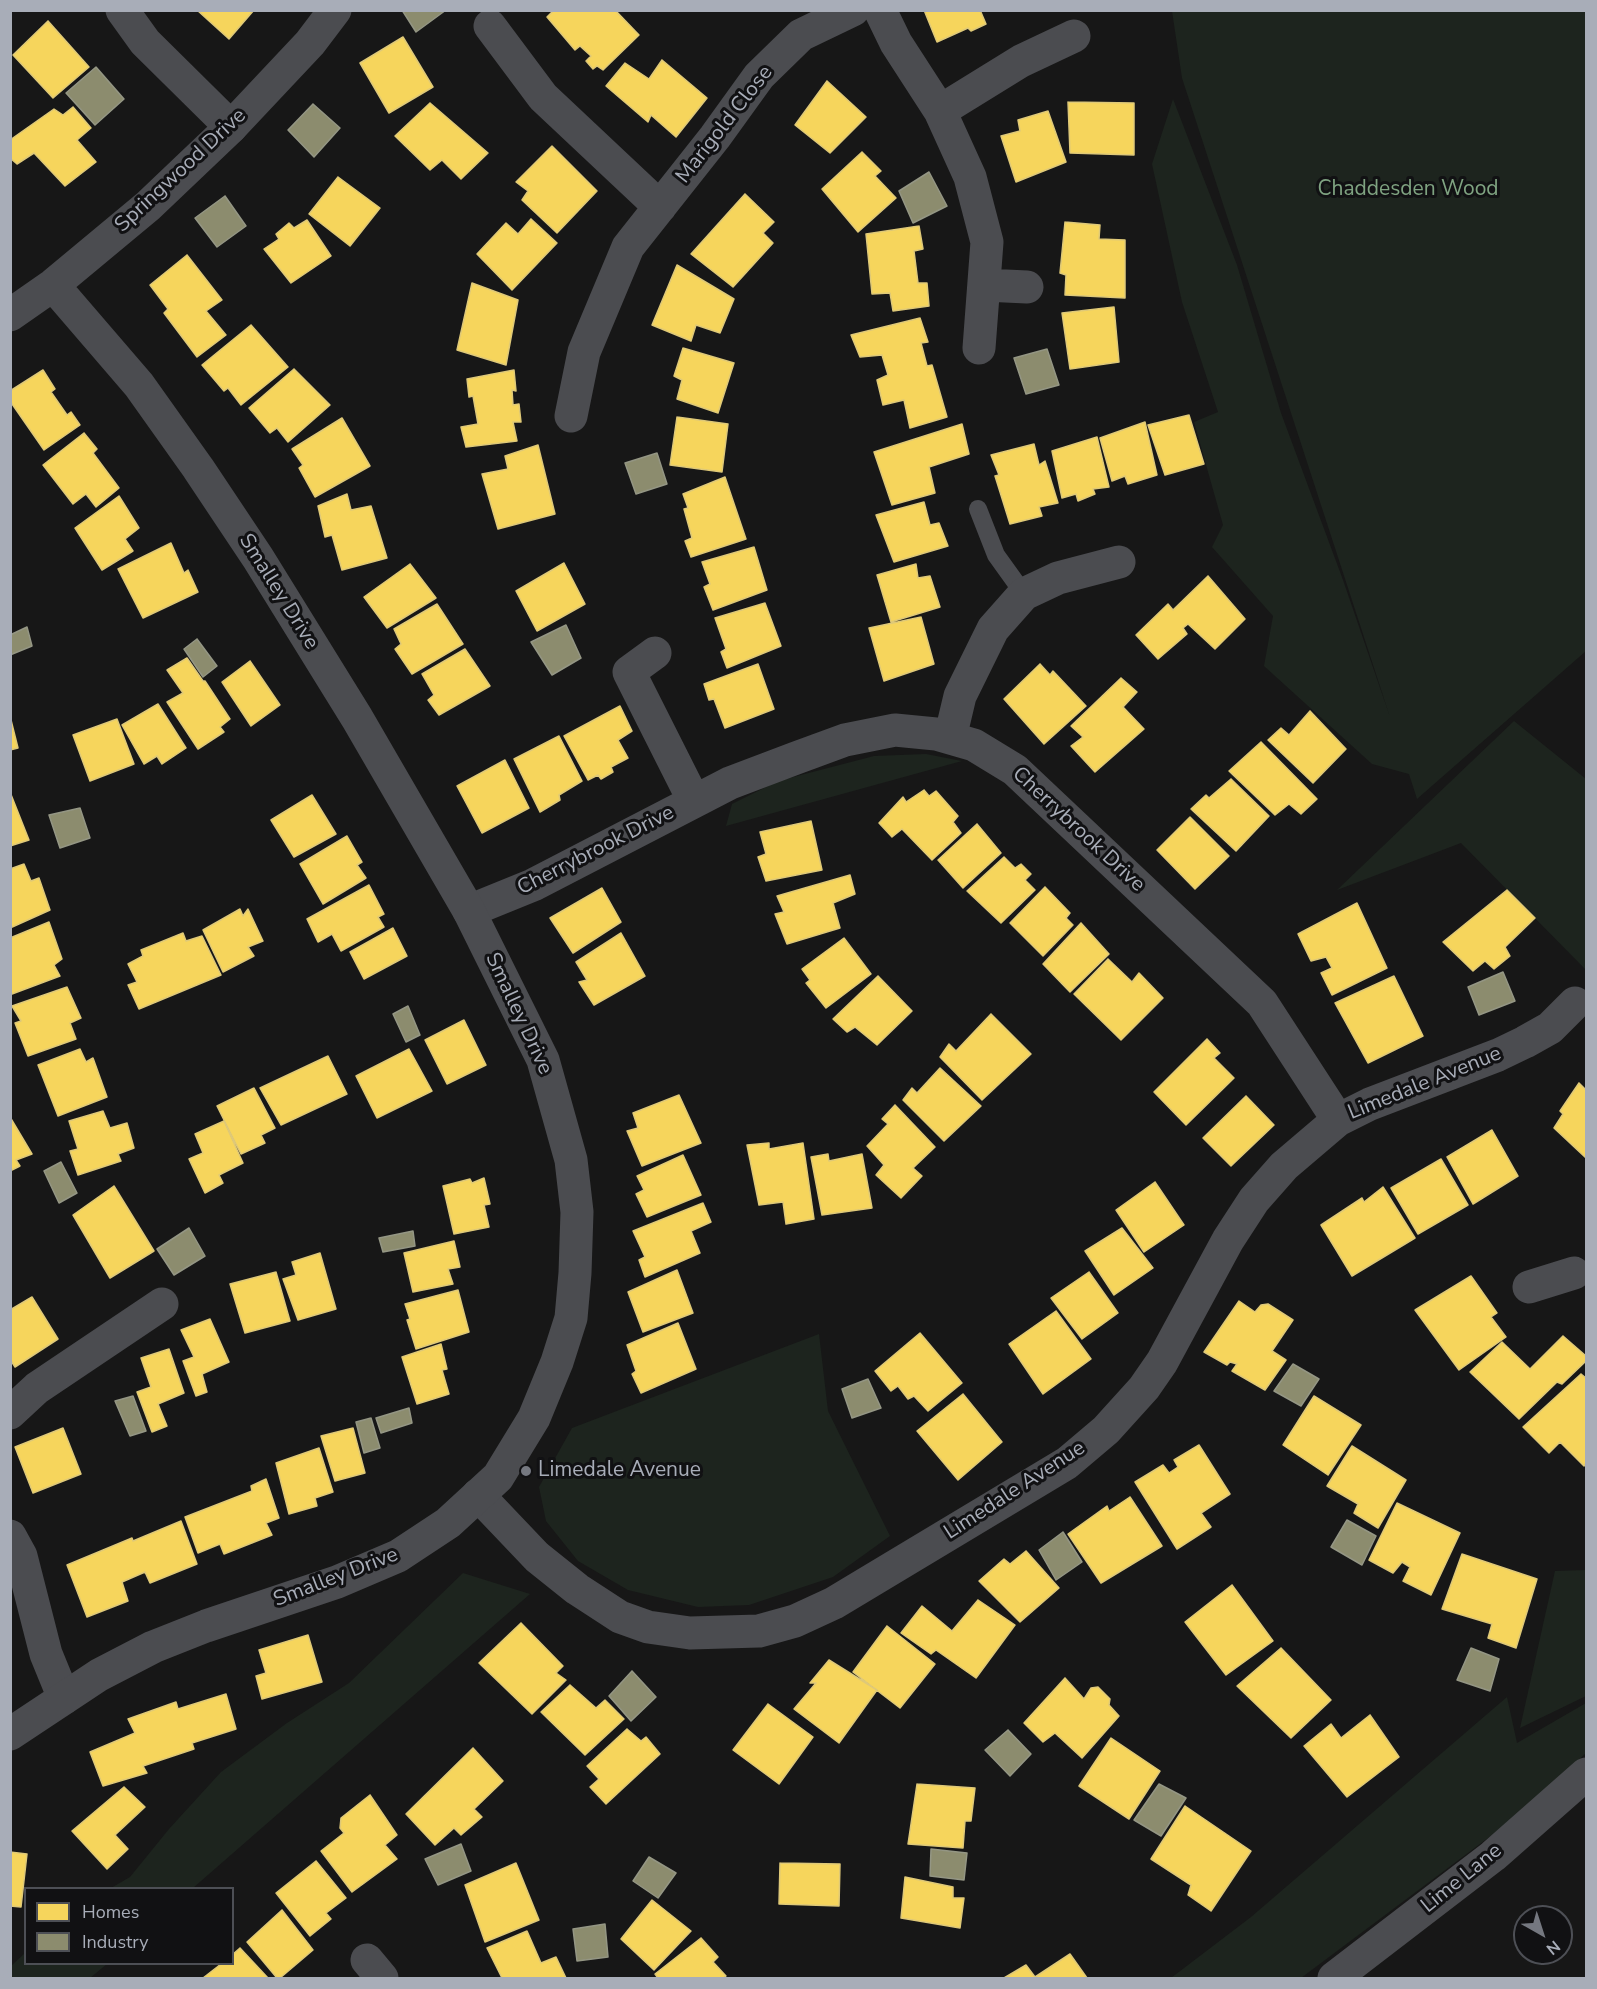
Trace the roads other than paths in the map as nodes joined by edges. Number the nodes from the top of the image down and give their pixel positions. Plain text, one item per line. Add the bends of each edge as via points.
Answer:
1 (122, 10) edge
2 (335, 10) edge
3 (853, 10) edge
4 (880, 10) edge
5 (490, 26) dead end
6 (1074, 36) dead end
7 (940, 111) junction
8 (231, 128) junction
9 (660, 207) junction
10 (53, 285) junction
11 (984, 285) junction
12 (1027, 287) dead end
13 (10, 315) edge
14 (979, 348) dead end
15 (571, 416) dead end
16 (978, 509) dead end
17 (1119, 562) dead end
18 (1024, 594) junction
19 (656, 653) dead end
20 (950, 738) junction
21 (694, 801) junction
22 (469, 911) junction
23 (1575, 1004) dead end
24 (1338, 1120) junction
25 (1574, 1273) dead end
26 (1529, 1287) dead end
27 (162, 1304) dead end
28 (10, 1413) edge
29 (478, 1495) junction
30 (10, 1536) edge
31 (64, 1698) junction
32 (10, 1734) edge
33 (1587, 1774) edge
34 (1334, 1978) edge

1 - 8 street via 145,42
2 - 8 street, Springwood Drive via 310,43
3 - 9 street, Marigold Close via 801,36 759,76
4 - 7 street via 896,43
5 - 9 street via 543,97
6 - 7 street via 1021,61
7 - 11 street via 970,177 987,242
8 - 10 street, Springwood Drive via 148,206
9 - 15 street, Marigold Close via 628,247 603,304 584,352
10 - 13 street, Springwood Drive
10 - 22 street, Smalley Drive via 139,385 238,528 357,718
11 - 12 street
11 - 14 street
16 - 18 lane via 996,555
17 - 18 street via 1058,578
18 - 20 street via 993,629 960,696
19 - 21 street via 629,672
20 - 21 street, Cherrybrook Drive via 895,730 845,740 730,783
20 - 24 street, Cherrybrook Drive via 974,745 1015,770 1262,1003
21 - 22 street, Cherrybrook Drive via 533,885
22 - 29 street, Smalley Drive via 543,1059 571,1160 577,1212 571,1318 557,1362 534,1418 498,1477
23 - 24 street, Limedale Avenue via 1550,1028 1498,1055
24 - 29 street, Limedale Avenue via 1284,1166 1254,1200 1162,1362 1106,1430 1068,1463 834,1603 795,1621 759,1631 690,1634 648,1627 620,1617 537,1557
25 - 26 street
27 - 28 street via 37,1388
29 - 31 street, Smalley Drive via 448,1523 398,1556 337,1582 153,1647
30 - 31 street via 21,1556 46,1654
31 - 32 street, Smalley Drive
33 - 34 street, Lime Lane via 1493,1856

